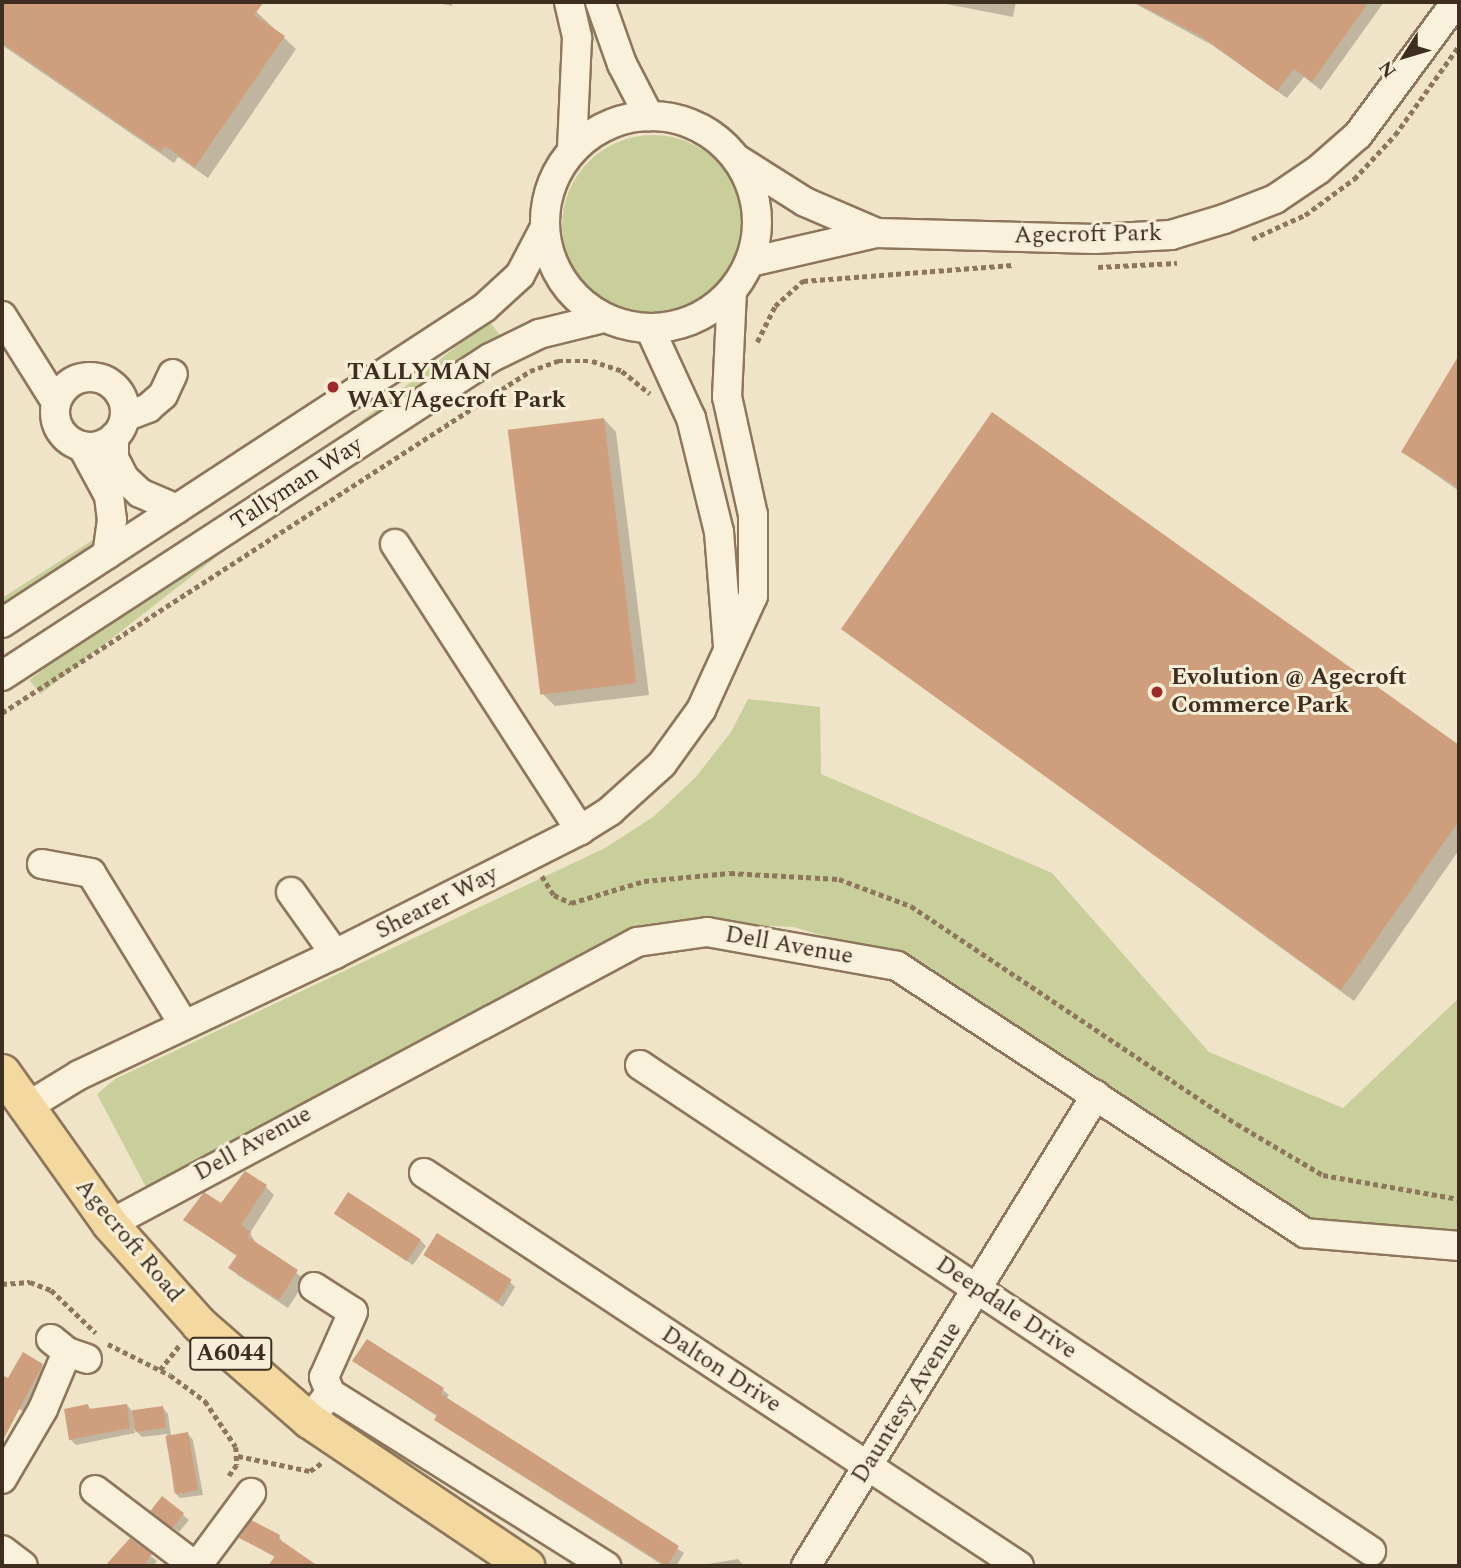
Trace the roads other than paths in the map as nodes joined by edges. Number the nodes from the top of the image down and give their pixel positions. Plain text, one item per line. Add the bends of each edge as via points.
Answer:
1 (569, 2) edge
2 (600, 2) edge
3 (1456, 2) edge
4 (649, 116) junction
5 (572, 150) junction
6 (737, 159) junction
7 (544, 229) junction
8 (877, 233) junction
9 (750, 262) junction
10 (732, 292) junction
11 (2, 316) edge
12 (604, 318) junction
13 (650, 329) junction
14 (173, 374) dead end
15 (57, 402) junction
16 (119, 427) junction
17 (82, 446) junction
18 (177, 509) junction
19 (395, 544) dead end
20 (107, 555) junction
21 (2, 623) edge
22 (728, 653) junction
23 (2, 676) edge
24 (580, 830) junction
25 (42, 864) dead end
26 (291, 892) dead end
27 (335, 954) junction
28 (183, 1023) junction
29 (640, 1065) dead end
30 (2, 1072) edge
31 (1096, 1095) junction
32 (25, 1108) junction
33 (424, 1173) dead end
34 (110, 1224) junction
35 (1459, 1246) edge
36 (314, 1287) dead end
37 (978, 1289) junction
38 (68, 1350) dead end
39 (319, 1407) junction
40 (868, 1466) junction
41 (2, 1479) edge
42 (95, 1490) dead end
43 (251, 1493) dead end
44 (2, 1550) edge
45 (1371, 1552) dead end
46 (23, 1566) edge
47 (196, 1566) edge
48 (526, 1566) edge
49 (606, 1566) edge
50 (806, 1566) edge
51 (1019, 1566) edge

1 - 5 street via 577,38
2 - 4 street via 622,64
3 - 8 street, Agecroft Park via 1358,135 1275,199 1171,235 1095,239
4 - 5 street via 621,120 594,132
4 - 6 street via 692,125 713,135
5 - 7 street via 546,201
6 - 8 street via 805,202
6 - 9 street via 753,191 758,227
7 - 12 street via 562,281 580,302
7 - 18 street, Tallyman Way via 530,261 497,299
8 - 9 street
9 - 10 street
10 - 13 street via 709,312 681,325
10 - 22 street, Shearer Way via 727,397 753,515 753,596
11 - 15 street
12 - 13 street
12 - 23 street, Tallyman Way via 540,334 490,358
13 - 22 street via 691,418 704,469 719,532
14 - 16 street via 163,395
15 - 16 street via 69,383 79,378 103,379 120,394
15 - 17 street via 55,413 63,434
16 - 17 street via 93,447
16 - 18 street via 114,458 124,478 140,493
17 - 20 street via 109,496 112,520
18 - 20 street, Tallyman Way
19 - 24 street
20 - 21 street, Tallyman Way
22 - 24 street, Shearer Way via 701,710 662,764 619,804
24 - 27 street, Shearer Way
25 - 28 street via 91,873
26 - 27 street
27 - 28 street, Shearer Way
28 - 32 street, Shearer Way
29 - 37 street, Deepdale Drive
30 - 32 main road, Agecroft Road / A6044
31 - 34 street, Dell Avenue via 897,966 707,932 636,942
31 - 35 street, Dell Avenue via 1305,1233
31 - 37 street, Dauntesy Avenue
32 - 34 main road, Agecroft Road / A6044
33 - 40 street, Dalton Drive
34 - 39 main road, Agecroft Road / A6044 via 199,1324
36 - 39 street via 353,1312 324,1377
37 - 40 street, Dauntesy Avenue
37 - 45 street, Deepdale Drive
38 - 41 street via 43,1409
39 - 48 main road, Agecroft Road / A6044 via 339,1442
39 - 49 street, Agecroft Road
40 - 50 street, Dauntesy Avenue
40 - 51 street, Dalton Drive
42 - 47 street
43 - 47 street
44 - 46 street

